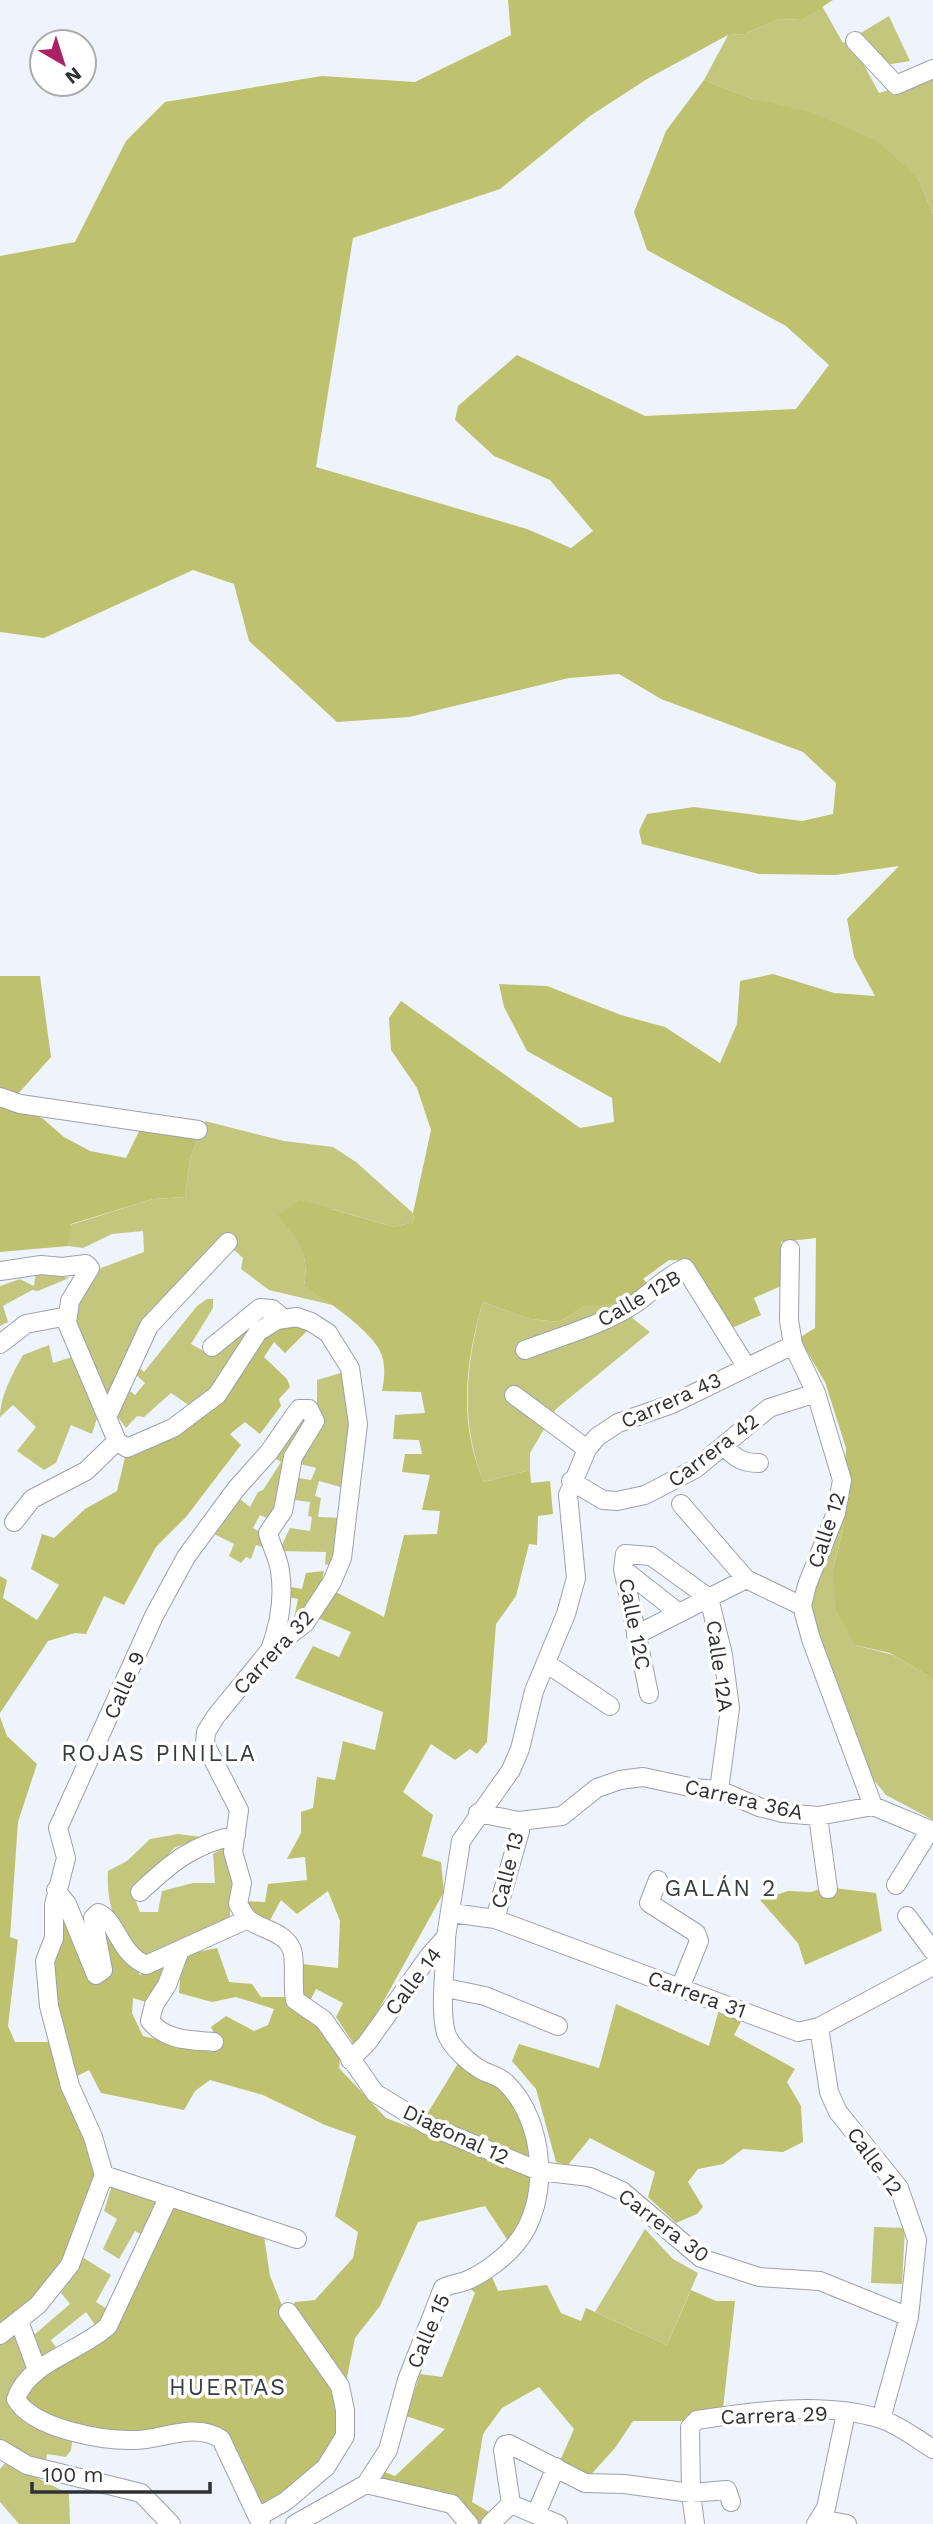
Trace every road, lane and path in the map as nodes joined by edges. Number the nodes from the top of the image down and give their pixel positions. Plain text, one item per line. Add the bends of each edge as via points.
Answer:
1 (855, 41) dead end
2 (933, 69) edge
3 (0, 1097) edge
4 (198, 1130) dead end
5 (228, 1242) dead end
6 (790, 1249) dead end
7 (0, 1271) edge
8 (68, 1316) junction
9 (284, 1319) junction
10 (0, 1344) edge
11 (793, 1345) junction
12 (212, 1347) dead end
13 (525, 1350) dead end
14 (746, 1366) junction
15 (816, 1393) junction
16 (514, 1395) dead end
17 (108, 1415) junction
18 (117, 1441) junction
19 (724, 1446) junction
20 (587, 1449) junction
21 (759, 1463) dead end
22 (571, 1481) junction
23 (681, 1504) dead end
24 (14, 1522) dead end
25 (624, 1562) junction
26 (746, 1578) junction
27 (709, 1598) junction
28 (802, 1606) junction
29 (679, 1613) junction
30 (636, 1636) junction
31 (270, 1650) junction
32 (546, 1663) junction
33 (649, 1694) dead end
34 (610, 1706) dead end
35 (719, 1790) junction
36 (873, 1807) junction
37 (478, 1813) junction
38 (818, 1816) junction
39 (519, 1821) junction
40 (932, 1831) edge
41 (236, 1835) junction
42 (658, 1880) dead end
43 (897, 1885) dead end
44 (828, 1889) dead end
45 (57, 1890) junction
46 (140, 1892) dead end
47 (452, 1913) junction
48 (907, 1916) dead end
49 (248, 1919) junction
50 (495, 1919) junction
51 (446, 1937) junction
52 (180, 1950) junction
53 (933, 1951) edge
54 (933, 1966) edge
55 (446, 1988) junction
56 (680, 1988) junction
57 (558, 2026) dead end
58 (819, 2027) junction
59 (214, 2042) dead end
60 (350, 2060) junction
61 (539, 2171) junction
62 (104, 2175) junction
63 (169, 2196) junction
64 (297, 2239) dead end
65 (288, 2312) dead end
66 (909, 2316) junction
67 (19, 2321) junction
68 (0, 2335) edge
69 (37, 2370) junction
70 (846, 2413) junction
71 (881, 2419) junction
72 (0, 2449) edge
73 (933, 2449) edge
74 (556, 2467) junction
75 (366, 2484) junction
76 (691, 2493) junction
77 (731, 2502) dead end
78 (511, 2504) junction
79 (536, 2514) junction
80 (260, 2520) edge
81 (818, 2521) edge
82 (171, 2524) edge
83 (295, 2524) edge
84 (469, 2524) edge
85 (490, 2524) edge
86 (558, 2524) edge
87 (695, 2524) edge
88 (847, 2524) edge

1 - 2 street via 896,85
3 - 4 street via 20,1104
5 - 17 street via 149,1326
6 - 11 street, Calle 12
7 - 8 street via 86,1264 89,1273 69,1301
8 - 10 street via 26,1324
8 - 17 street via 77,1351
9 - 12 street, Carrera 32 via 272,1309 260,1308
9 - 18 street via 258,1332 217,1395 201,1407 173,1427 127,1448
9 - 31 street, Carrera 32 via 311,1322 338,1345 350,1368 358,1424 342,1558 305,1623
11 - 14 street, Carrera 43
11 - 15 street, Calle 12
13 - 14 street, Calle 12B via 635,1303 685,1268
14 - 20 street, Carrera 43 via 672,1404 618,1423
15 - 19 street, Carrera 42 via 769,1408
15 - 28 street, Calle 12 via 842,1480 825,1549
16 - 20 street
17 - 18 street
18 - 24 street via 86,1471 32,1499
19 - 21 street via 735,1458
19 - 22 street, Carrera 42 via 695,1469 645,1495 603,1500
20 - 22 street, Carrera 43
22 - 32 street via 568,1495 576,1578
23 - 26 street
25 - 27 street, Calle 12A via 651,1556
25 - 29 street
25 - 30 street, Calle 12C
26 - 27 street
26 - 28 street
27 - 29 street
27 - 35 street, Calle 12A via 730,1708
28 - 36 street
29 - 30 street
30 - 33 street, Calle 12C
31 - 41 street, Carrera 32 via 206,1732 205,1744 239,1810
31 - 45 street, Calle 9 via 281,1599 280,1569 268,1534 283,1511 293,1457 315,1421 309,1409 299,1409 270,1452 236,1489 186,1557 155,1616 58,1828 66,1858
32 - 34 street
32 - 37 street via 511,1770
35 - 38 street, Carrera 36A via 759,1807
35 - 39 street, Carrera 36A via 643,1777 620,1780 597,1788 562,1816
36 - 38 street, Carrera 36A
36 - 40 street
37 - 39 street, Carrera 36A
37 - 47 street, Calle 14 via 461,1841
38 - 44 street
39 - 50 street, Calle 13
40 - 43 street
41 - 46 street via 177,1857
41 - 49 street, Carrera 32 via 233,1852 242,1883 238,1904
42 - 56 street via 649,1902 696,1934 699,1941
45 - 52 street via 96,1975 103,1970 93,1918 98,1913 105,1916 135,1961 146,1965
45 - 62 street, Calle 9 via 54,1938 45,1961 49,2006 70,2086
47 - 50 street, Carrera 31
47 - 51 street, Calle 14
48 - 53 street
49 - 52 street
49 - 60 street via 291,1946 295,2000 324,2020
50 - 56 street, Carrera 31
51 - 55 street
51 - 60 street, Calle 14
52 - 59 street via 150,2021 160,2033
54 - 58 street, Carrera 31
55 - 57 street via 485,1996 500,2011
55 - 61 street via 447,2034 480,2069 506,2081 530,2114
56 - 58 street, Carrera 31 via 797,2032
58 - 66 street, Calle 12 via 829,2092 838,2112 899,2188 909,2214 917,2240
60 - 61 street, Diagonal 12 via 375,2094 403,2111
61 - 66 street, Carrera 30 via 590,2177 622,2191 701,2258 759,2277 820,2281
61 - 75 street, Calle 15 via 533,2214 516,2244 468,2281 443,2288 407,2380 388,2450
62 - 63 street
62 - 67 street via 70,2265
63 - 64 street
63 - 69 street via 108,2326 93,2341
65 - 80 street via 340,2386 345,2436 326,2467
66 - 71 street, Calle 12
67 - 68 street
67 - 69 street
69 - 80 street via 21,2385 16,2399 22,2410 41,2423 134,2440 189,2431 210,2432 221,2439
70 - 71 street, Carrera 29
70 - 76 street, Carrera 29 via 744,2413 692,2422
70 - 81 street via 826,2508
71 - 73 street, Carrera 29
72 - 82 street via 27,2465 141,2493
74 - 76 street via 585,2483
74 - 78 street via 505,2445
74 - 79 street
75 - 83 street
75 - 84 street via 452,2504
76 - 77 street via 728,2490
76 - 87 street
78 - 79 street
78 - 85 street
79 - 86 street
81 - 88 street

